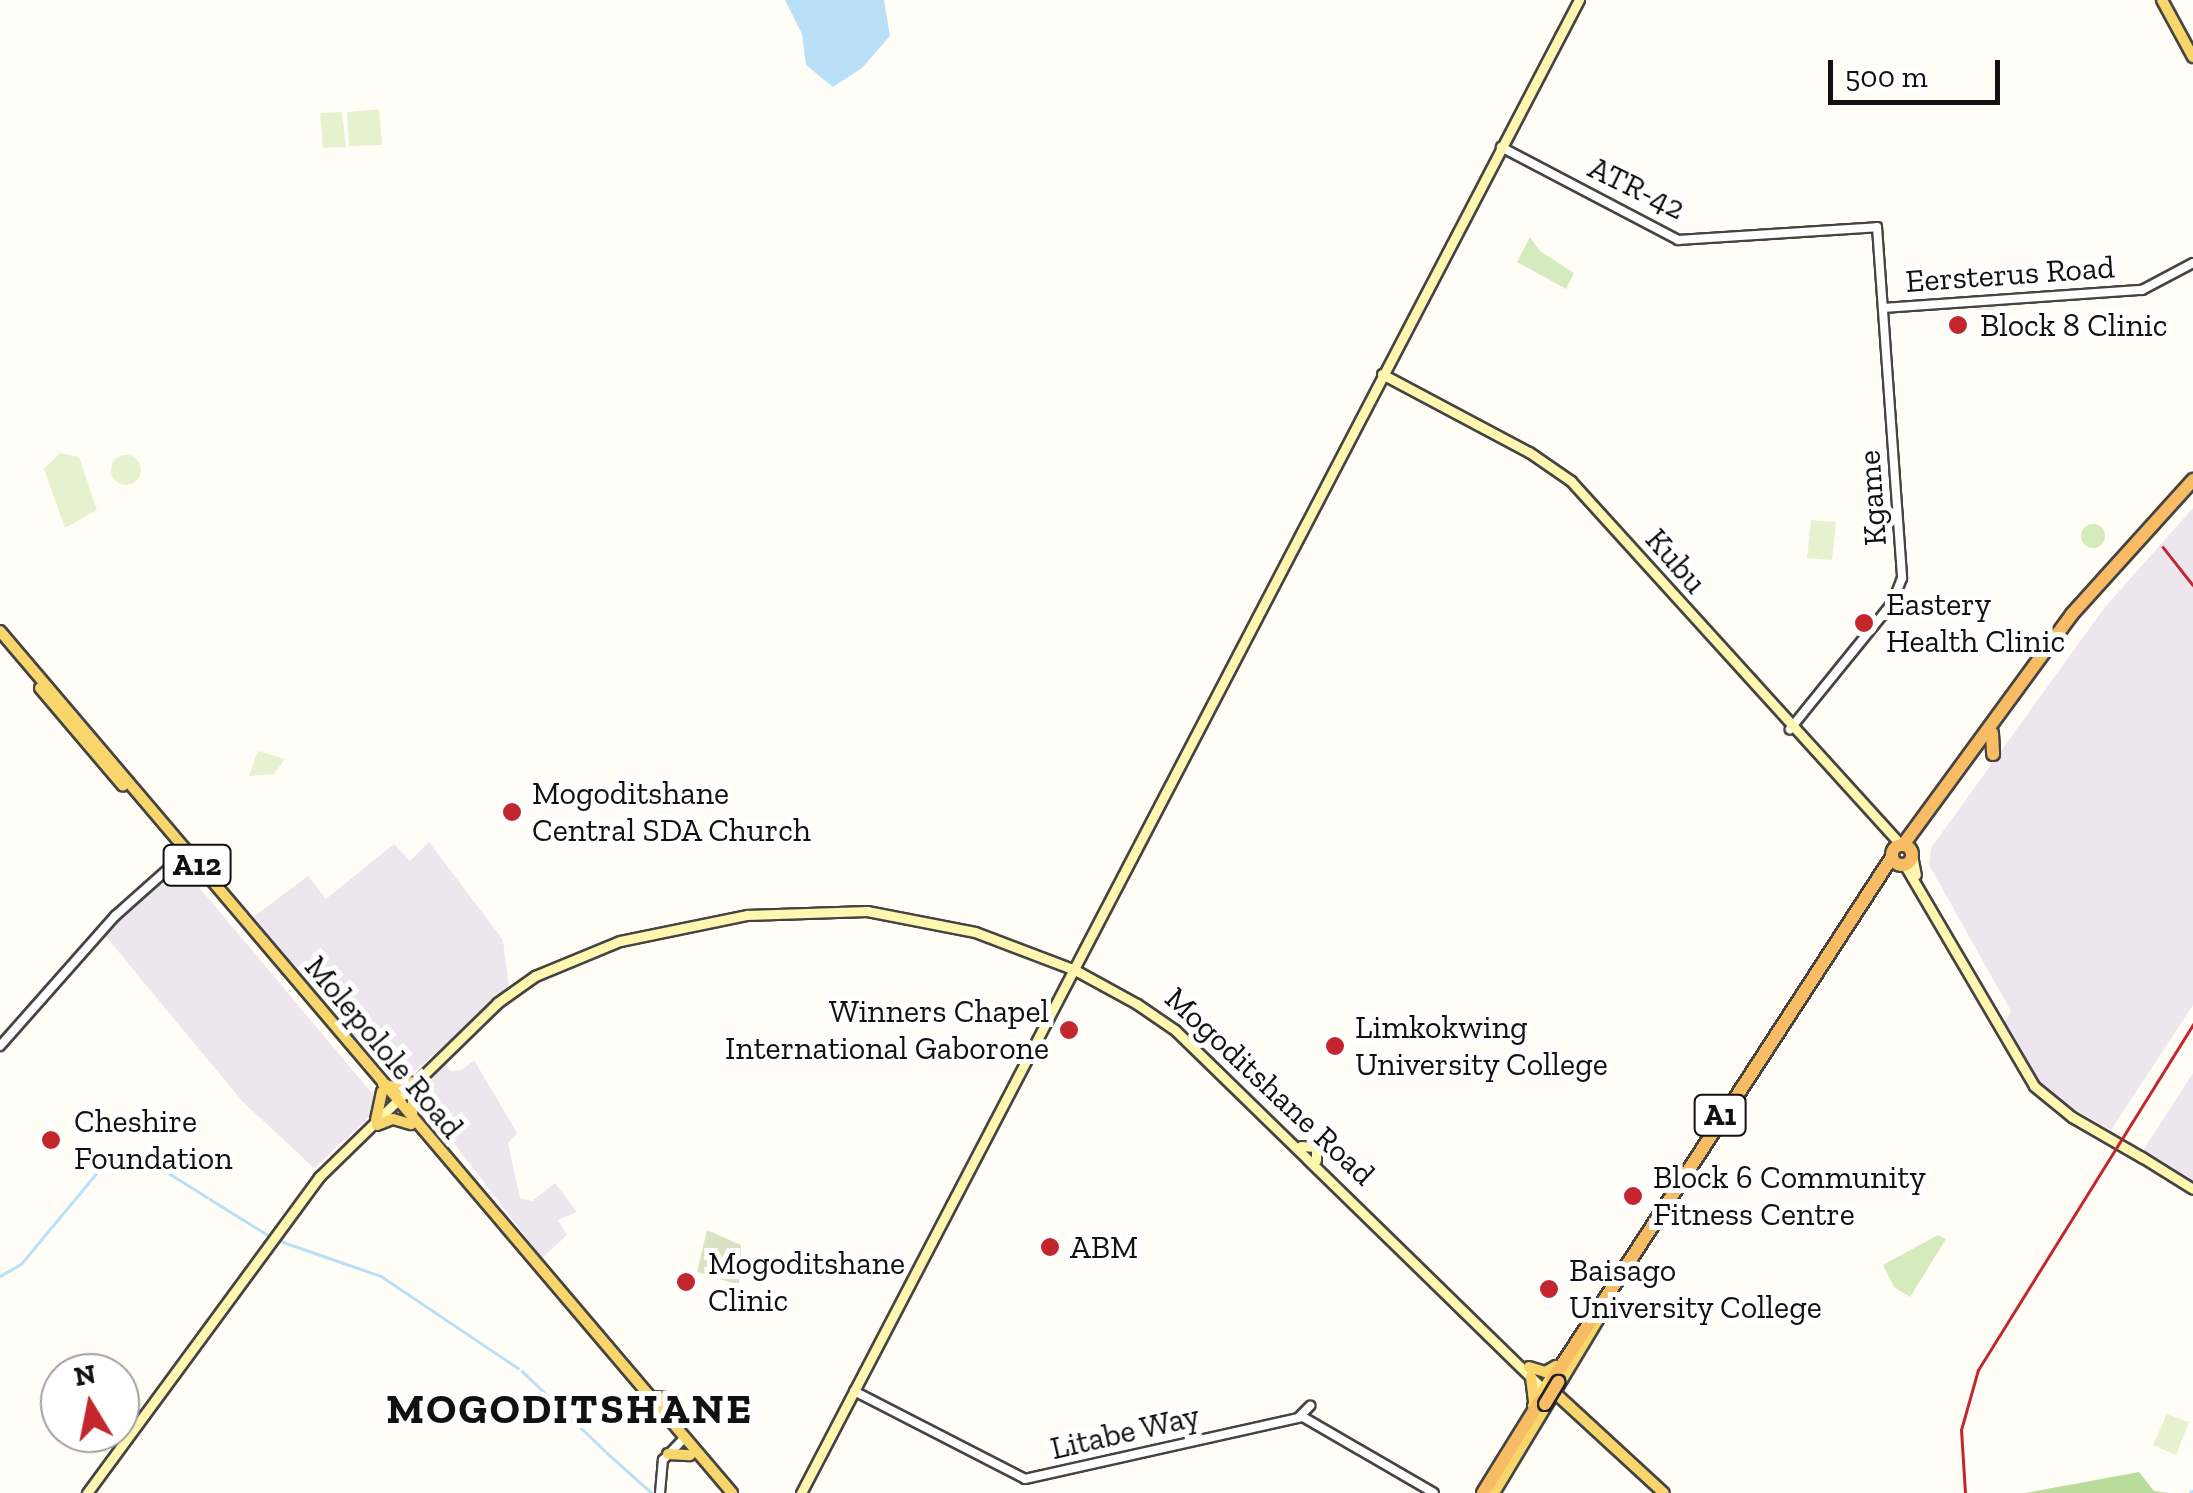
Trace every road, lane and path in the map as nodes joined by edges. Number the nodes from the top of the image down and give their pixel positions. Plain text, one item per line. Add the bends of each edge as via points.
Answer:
1 (1579, 0) edge
2 (2162, 0) edge
3 (2193, 57) edge
4 (1501, 147) junction
5 (1878, 226) joint
6 (2193, 263) edge
7 (1884, 308) junction
8 (1384, 378) junction
9 (2193, 482) edge
10 (0, 632) edge
11 (0, 642) edge
12 (33, 680) junction
13 (52, 704) junction
14 (1790, 728) junction
15 (124, 762) dead end
16 (125, 778) junction
17 (183, 855) junction
18 (1902, 855) junction
19 (168, 871) junction
20 (198, 876) junction
21 (1943, 922) junction
22 (1076, 968) junction
23 (0, 1046) edge
24 (2026, 1073) junction
25 (414, 1085) junction
26 (382, 1088) junction
27 (396, 1104) junction
28 (411, 1121) junction
29 (377, 1122) junction
30 (2142, 1158) junction
31 (2193, 1189) edge
32 (1616, 1278) junction
33 (591, 1328) junction
34 (595, 1342) junction
35 (1560, 1362) junction
36 (1530, 1372) junction
37 (854, 1391) junction
38 (1549, 1391) junction
39 (648, 1396) junction
40 (667, 1398) dead end
41 (1569, 1410) junction
42 (1538, 1422) junction
43 (682, 1441) junction
44 (667, 1454) junction
45 (690, 1455) junction
46 (1486, 1491) edge
47 (731, 1492) edge
48 (87, 1493) edge
49 (660, 1493) edge
50 (800, 1493) edge
51 (1434, 1493) edge
52 (1662, 1493) edge

1 - 4 main road
2 - 3 main road
4 - 5 street, ATR-42 via 1678,240
4 - 8 main road
5 - 7 street, Kgame
6 - 7 street, Eersterus Road via 2142,290
7 - 14 street, Kgame via 1901,583
8 - 14 main road, Kubu via 1530,452 1572,481
8 - 22 main road
9 - 18 highway, A1 via 2084,599
9 - 18 highway, A1 via 2113,571 1992,733 1986,753
10 - 16 main road, Molepolole Road / A12
11 - 12 main road, Molepolole Road / A12
12 - 13 main road, Molepolole Road / A12
12 - 13 main road via 32,696
13 - 17 main road, Molepolole Road / A12
14 - 18 main road, Kubu
15 - 16 main road
16 - 17 main road, Molepolole Road / A12
17 - 19 main road
17 - 20 main road, Molepolole Road / A12
17 - 26 main road, Molepolole Road / A12
18 - 21 main road, Kubu
18 - 32 highway, A1
18 - 38 highway, A1 via 1751,1074
19 - 20 main road
19 - 23 street via 115,916
20 - 26 main road, Molepolole Road / A12
21 - 24 main road
21 - 24 main road via 1994,1013 2002,1014
22 - 25 main road, Mogoditshane Road via 994,938 856,911 686,924 534,976
22 - 36 main road, Mogoditshane Road via 1170,1026
22 - 36 main road, Mogoditshane Road via 1170,1020
22 - 37 main road
24 - 30 main road via 2059,1105
24 - 30 main road via 2078,1121
25 - 26 main road
25 - 27 main road
25 - 28 main road
26 - 27 main road, Molepolole Road / A12
26 - 29 main road
27 - 28 main road, Molepolole Road / A12
27 - 29 main road
28 - 29 main road
28 - 33 main road, Molepolole Road / A12
28 - 34 main road, Molepolole Road / A12
29 - 48 main road via 295,1207
30 - 31 main road
32 - 35 main road
32 - 38 highway, A1
33 - 34 main road
33 - 39 main road, Molepolole Road / A12
34 - 43 main road, Molepolole Road / A12
35 - 36 main road
35 - 38 main road
36 - 38 main road
36 - 38 main road, Mogoditshane Road
37 - 50 main road
37 - 51 street, Litabe Way via 1025,1479 1308,1414
38 - 41 main road
38 - 41 main road
38 - 42 main road
38 - 46 highway, A1
39 - 40 main road
39 - 43 main road, Molepolole Road / A12
41 - 42 main road via 1552,1410
41 - 52 main road
42 - 46 main road
43 - 44 street
43 - 45 main road, Molepolole Road / A12
43 - 47 main road, Molepolole Road / A12
44 - 45 main road
44 - 49 street
45 - 47 main road, Molepolole Road / A12

